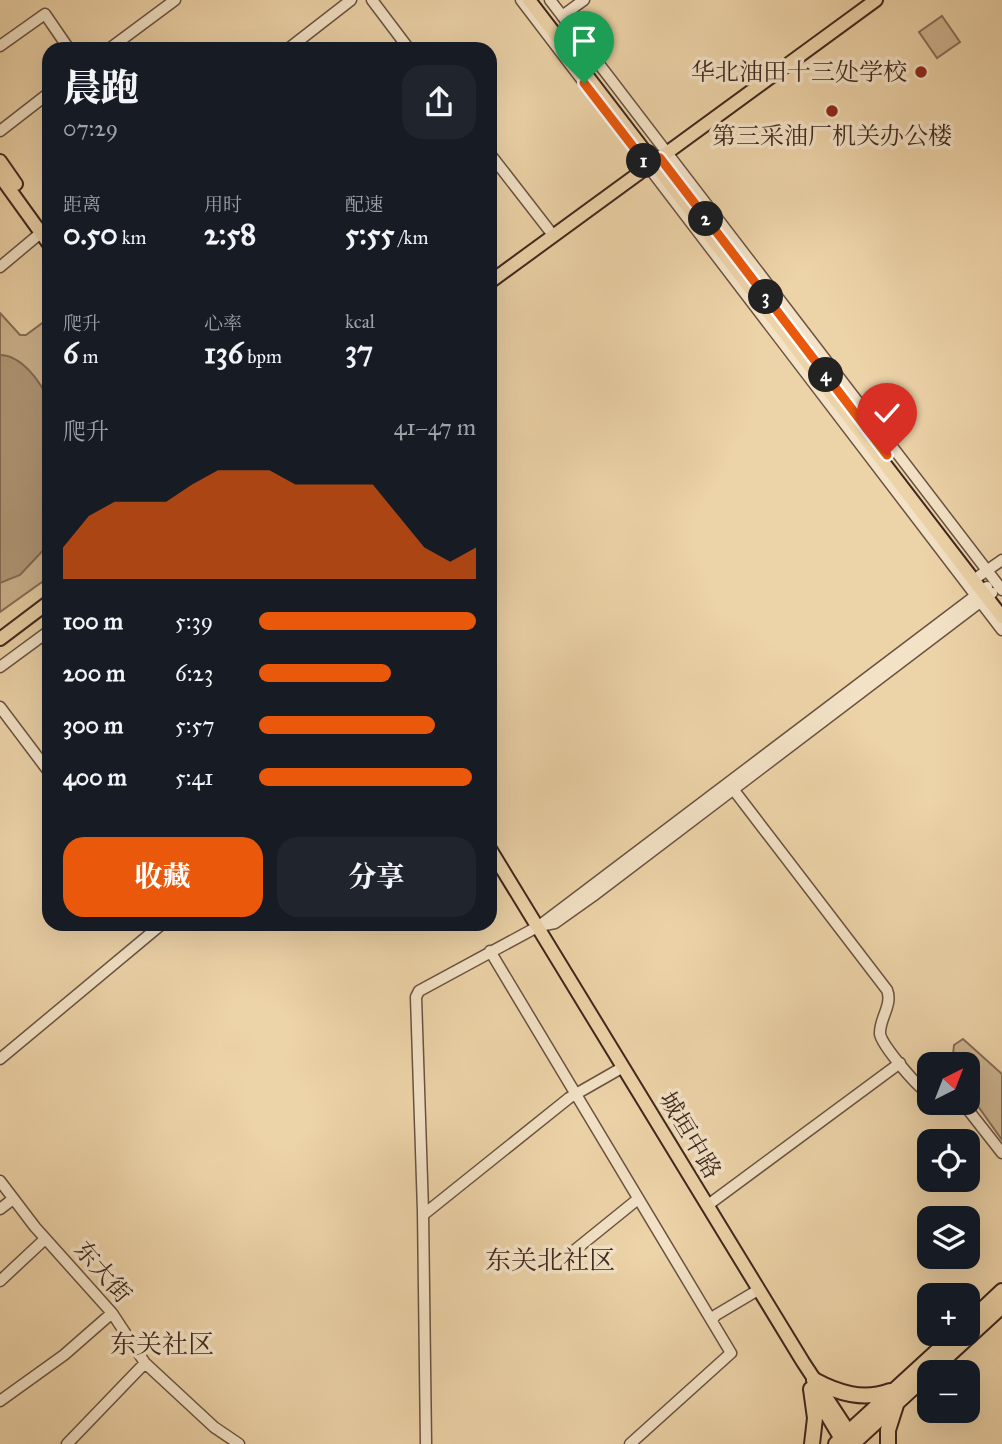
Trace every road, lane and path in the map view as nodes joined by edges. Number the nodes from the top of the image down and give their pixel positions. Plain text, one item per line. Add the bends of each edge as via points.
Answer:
1 (174, 0) edge
2 (343, 0) edge
3 (351, 0) edge
4 (372, 0) edge
5 (521, 0) edge
6 (529, 0) edge
7 (538, 0) edge
8 (550, 0) edge
9 (584, 0) edge
10 (864, 0) edge
11 (876, 0) edge
12 (562, 16) junction
13 (64, 42) edge
14 (117, 42) edge
15 (288, 42) edge
16 (297, 42) edge
17 (404, 42) edge
18 (0, 46) edge
19 (42, 98) edge
20 (0, 131) edge
21 (655, 157) junction
22 (0, 161) edge
23 (497, 163) edge
24 (0, 176) edge
25 (42, 222) edge
26 (42, 223) edge
27 (549, 230) junction
28 (42, 233) edge
29 (0, 267) edge
30 (497, 268) edge
31 (497, 277) edge
32 (1002, 560) edge
33 (983, 573) junction
34 (987, 594) edge
35 (1002, 606) edge
36 (42, 608) edge
37 (42, 616) edge
38 (1002, 617) edge
39 (1002, 630) edge
40 (42, 636) edge
41 (0, 639) edge
42 (0, 647) edge
43 (0, 667) edge
44 (0, 707) edge
45 (42, 763) edge
46 (733, 789) junction
47 (497, 861) edge
48 (497, 871) edge
49 (536, 927) junction
50 (154, 931) edge
51 (490, 951) junction
52 (0, 1059) edge
53 (900, 1063) junction
54 (618, 1070) junction
55 (917, 1084) edge
56 (575, 1095) junction
57 (972, 1115) edge
58 (1002, 1153) edge
59 (0, 1181) edge
60 (13, 1199) junction
61 (638, 1199) junction
62 (708, 1205) junction
63 (0, 1209) edge
64 (423, 1215) junction
65 (46, 1239) junction
66 (570, 1254) dead end
67 (0, 1281) edge
68 (1002, 1291) edge
69 (753, 1293) junction
70 (1002, 1306) edge
71 (980, 1312) edge
72 (112, 1313) junction
73 (712, 1320) junction
74 (944, 1346) edge
75 (943, 1360) edge
76 (145, 1363) junction
77 (917, 1381) edge
78 (813, 1385) junction
79 (896, 1396) junction
80 (0, 1401) edge
81 (848, 1441) edge
82 (67, 1444) edge
83 (239, 1444) edge
84 (426, 1444) edge
85 (630, 1444) edge
86 (812, 1444) edge
87 (888, 1444) edge

1 - 14 street
2 - 15 street
3 - 16 street
4 - 17 street
5 - 21 street
6 - 21 main road
7 - 21 main road
8 - 12 street
9 - 12 street
10 - 21 main road
11 - 21 main road
12 - 21 street
13 - 18 street via 45,14
19 - 20 street
21 - 27 main road
21 - 31 main road
21 - 33 main road
21 - 34 main road
22 - 25 main road
23 - 27 street
24 - 26 main road
27 - 30 main road
28 - 29 street
32 - 33 street
33 - 34 main road
34 - 35 main road
34 - 38 main road
34 - 39 street
34 - 46 street
34 - 49 street
36 - 41 main road
37 - 42 main road
40 - 43 street
44 - 45 street
46 - 49 street via 568,914
46 - 53 street via 887,990 881,1035
47 - 49 main road, 城垣中路
48 - 49 main road, 城垣中路
49 - 51 street
49 - 54 main road, 城垣中路
49 - 62 main road, 城垣中路
50 - 52 street
51 - 56 street
51 - 64 street via 424,986 415,997
53 - 55 street
53 - 62 street
54 - 56 street
54 - 69 main road, 城垣中路
56 - 61 street
56 - 64 street
57 - 58 street
59 - 60 street, 东大街
60 - 63 street
60 - 65 street, 东大街
61 - 66 street
61 - 73 street
62 - 78 main road, 城垣中路
64 - 84 street
65 - 67 street
65 - 72 street, 东大街
68 - 71 highway
69 - 73 street
69 - 78 main road, 城垣中路
70 - 75 highway
72 - 76 street, 东大街
72 - 80 street
73 - 85 street via 731,1353
74 - 79 highway
76 - 82 street
76 - 83 street, 东大街
77 - 79 highway
78 - 79 highway via 860,1396
78 - 81 main road, 城垣中路
78 - 86 highway
79 - 81 highway
79 - 87 highway

